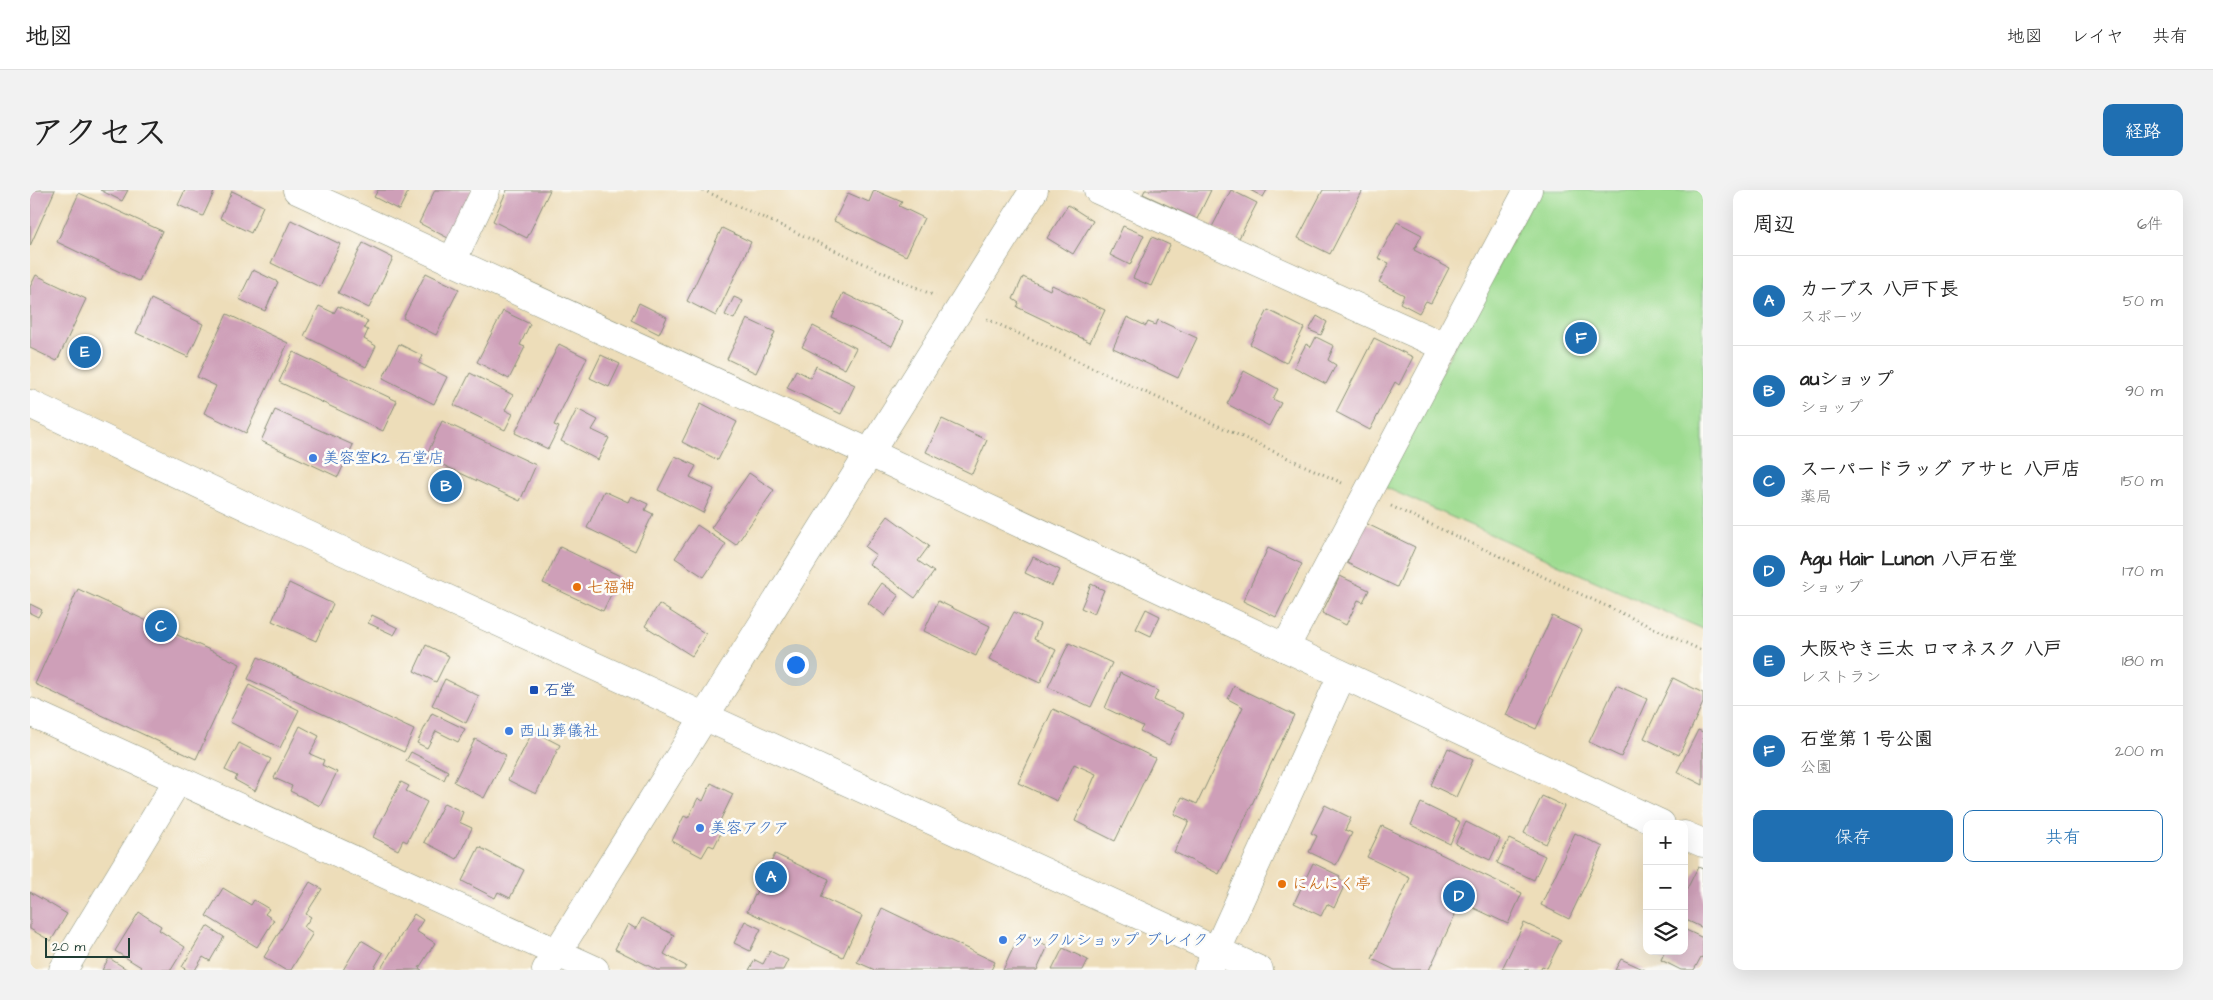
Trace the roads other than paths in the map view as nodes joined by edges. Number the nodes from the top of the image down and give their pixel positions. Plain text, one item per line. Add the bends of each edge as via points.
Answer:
1 (297, 190) edge
2 (486, 190) edge
3 (1034, 190) edge
4 (1098, 190) edge
5 (1528, 190) edge
6 (452, 261) junction
7 (1445, 347) junction
8 (30, 404) edge
9 (868, 452) junction
10 (1285, 648) junction
11 (1342, 675) junction
12 (30, 712) edge
13 (703, 717) junction
14 (178, 780) junction
15 (1652, 820) edge
16 (1688, 837) edge
17 (1703, 843) edge
18 (1212, 960) edge
19 (551, 961) edge
20 (63, 970) edge
21 (595, 970) edge
22 (1259, 970) edge

1 - 6 street
2 - 6 street
3 - 9 street
4 - 7 street
5 - 7 street
6 - 9 street
7 - 10 street
8 - 13 street via 273,520
9 - 10 street
9 - 13 street
10 - 11 street
11 - 15 street
11 - 18 street
12 - 14 street
13 - 18 street
13 - 19 street
14 - 19 street
14 - 20 street
16 - 17 street
18 - 22 street
19 - 21 street

